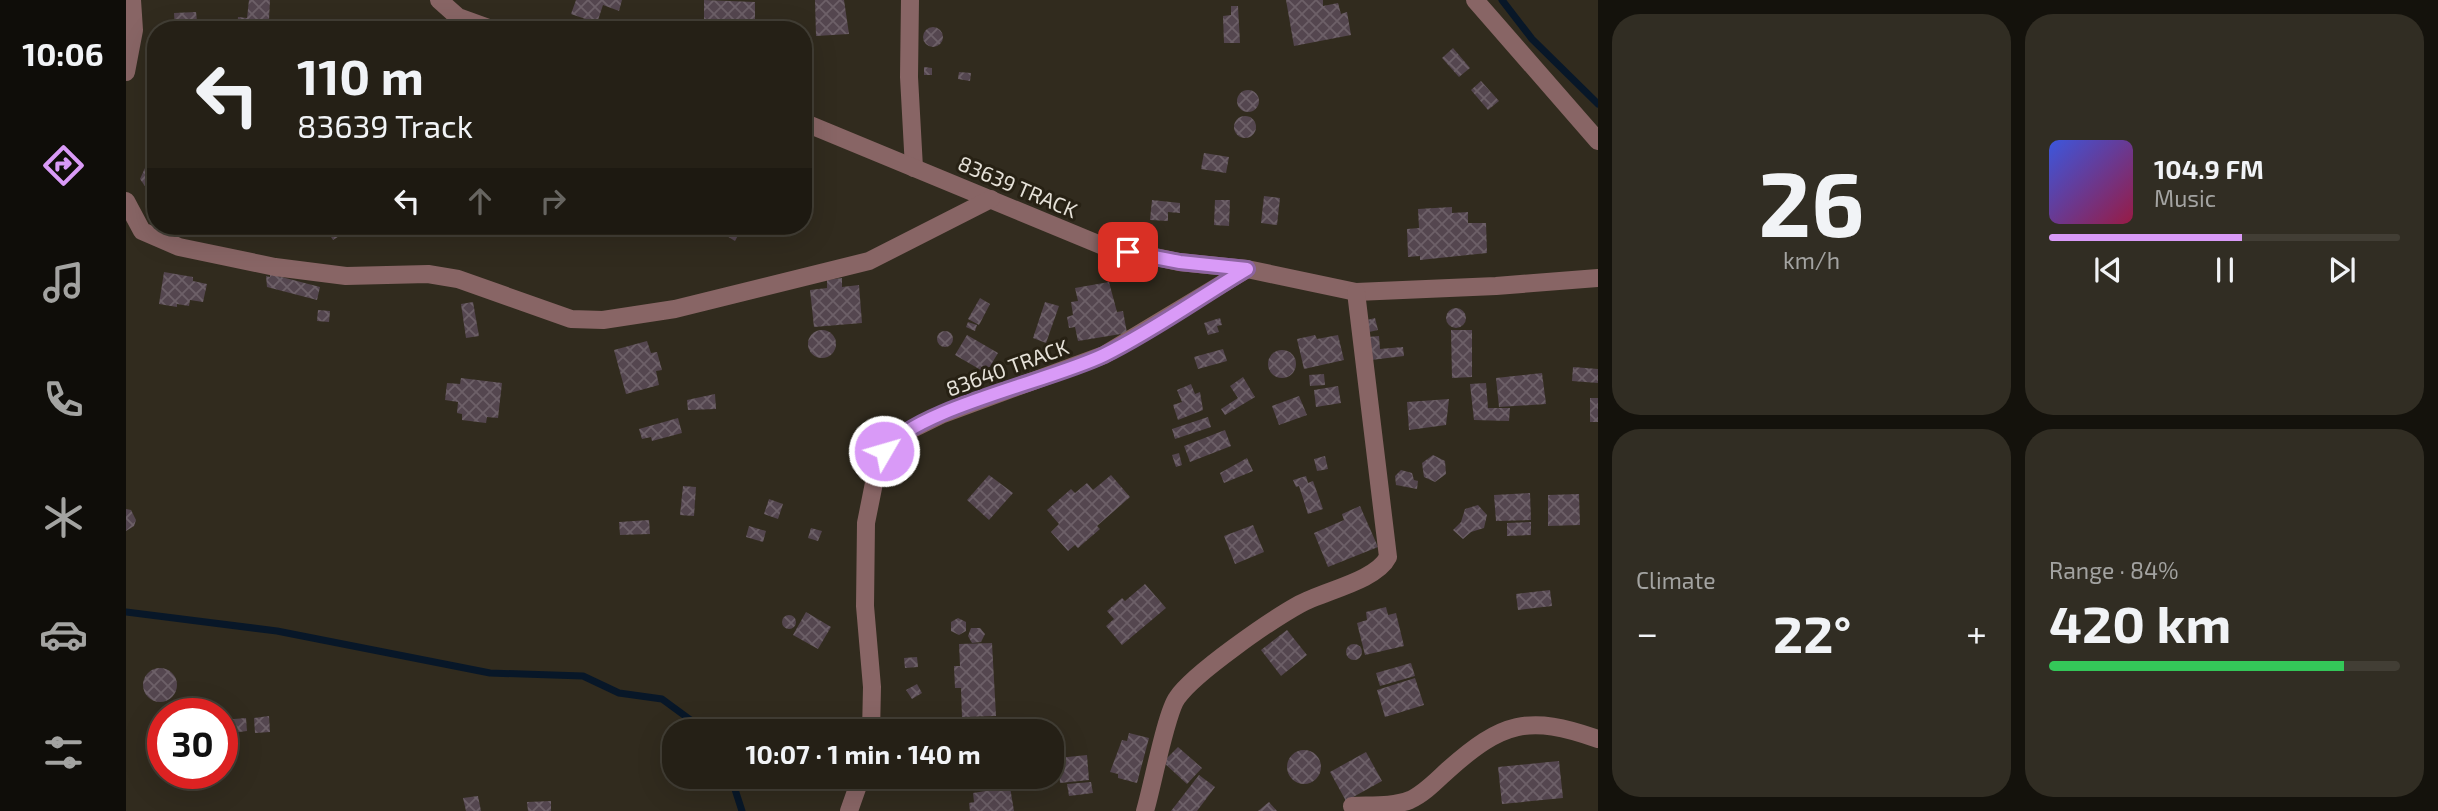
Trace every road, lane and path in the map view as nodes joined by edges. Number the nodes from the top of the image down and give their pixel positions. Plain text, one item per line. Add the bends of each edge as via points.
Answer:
1 (132, 0) edge
2 (439, 0) edge
3 (911, 0) edge
4 (1475, 0) edge
5 (469, 21) edge
6 (126, 72) edge
7 (812, 126) edge
8 (1598, 141) edge
9 (914, 168) junction
10 (991, 199) junction
11 (126, 201) edge
12 (147, 233) edge
13 (151, 235) edge
14 (1247, 269) junction
15 (1598, 278) edge
16 (1356, 292) junction
17 (871, 719) edge
18 (1598, 739) edge
19 (857, 789) edge
20 (1352, 806) dead end
21 (849, 811) edge
22 (1145, 811) edge

1 - 6 street via 134,30
2 - 5 street
3 - 9 street
4 - 8 street
7 - 9 street, 83639 TRACK
9 - 10 street, 83639 TRACK
10 - 13 street via 869,261 675,309 603,320 571,319 458,279 428,274 346,276 275,267 179,247
10 - 14 street, 83639 TRACK via 1103,247
11 - 12 street
14 - 16 street, 83639 TRACK
14 - 17 street, 83640 TRACK via 1104,355 943,414 894,438 877,468 866,523
15 - 16 street, 83639 TRACK
16 - 22 street via 1388,557 1364,577 1300,603 1193,680 1175,700
18 - 20 street via 1555,726 1502,729 1480,741 1412,799
19 - 21 street

